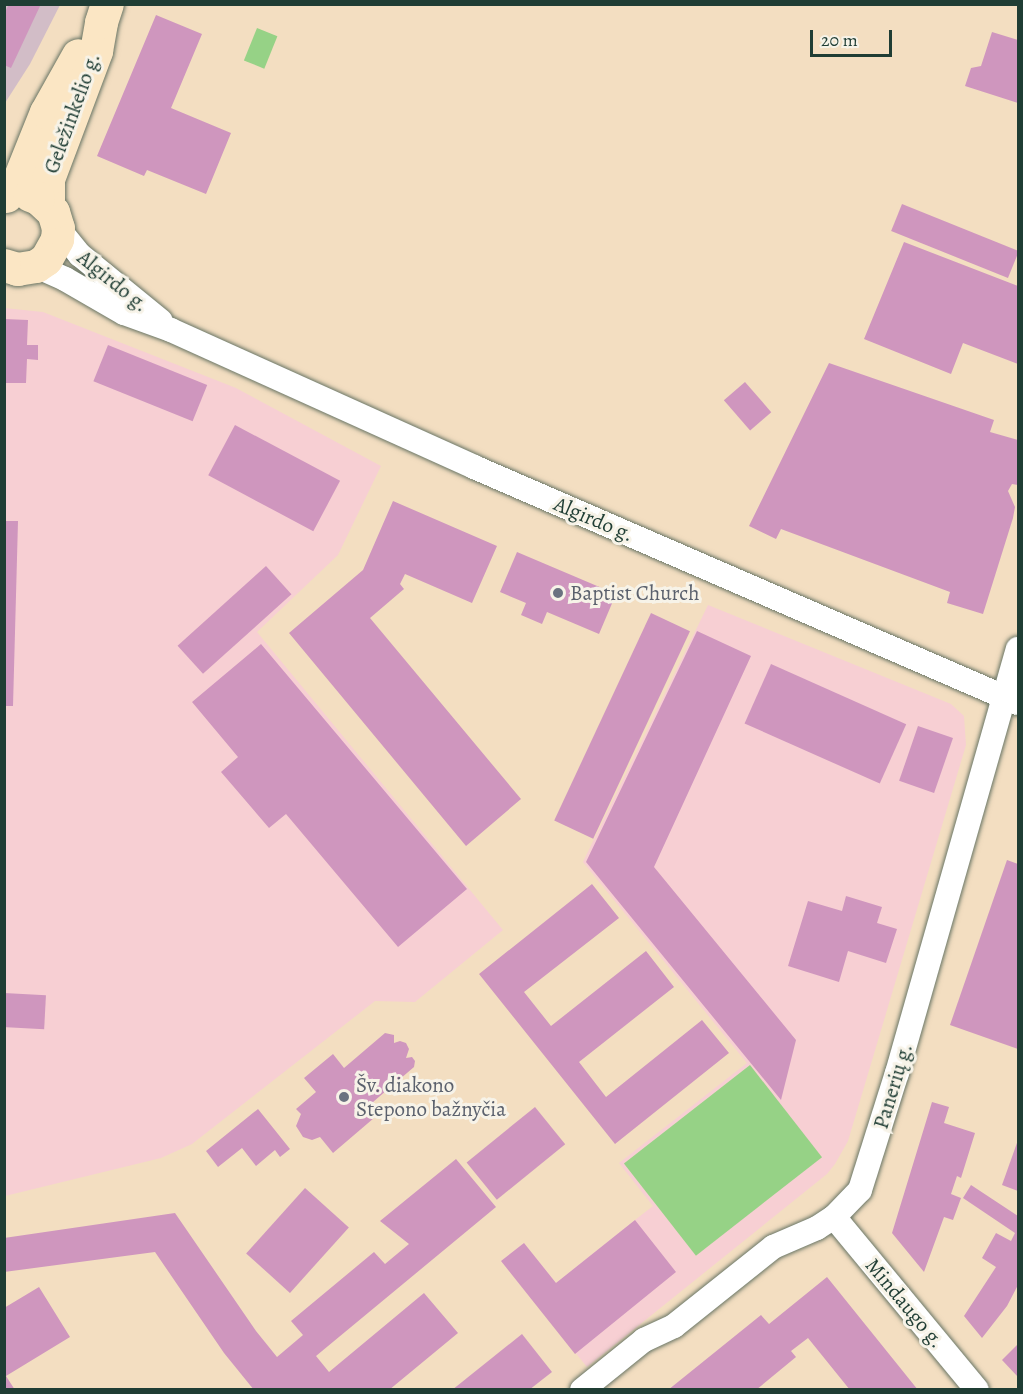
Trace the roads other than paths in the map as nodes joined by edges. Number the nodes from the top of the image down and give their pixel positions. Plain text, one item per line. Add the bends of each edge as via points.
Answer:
1 (104, 13) edge
2 (5, 197) edge
3 (53, 216) junction
4 (13, 267) edge
5 (171, 330) junction
6 (1018, 649) edge
7 (1011, 700) edge
8 (834, 1217) junction
9 (582, 1389) edge
10 (977, 1389) edge

1 - 2 main road, Geležinkelio g. via 46,112 19,179
1 - 3 main road, Geležinkelio g. via 93,60 48,179
2 - 3 main road via 28,194
3 - 4 main road, Geležinkelio g. via 53,250
3 - 5 street, Algirdo g. via 80,255
4 - 5 street, Algirdo g. via 65,279 124,313
5 - 7 street, Algirdo g. via 474,467
6 - 7 street, Panerių g.
7 - 8 street, Panerių g. via 870,1163 860,1190
8 - 9 street, Panerių g. via 773,1247 674,1326 644,1340
8 - 10 street, Mindaugo g.

